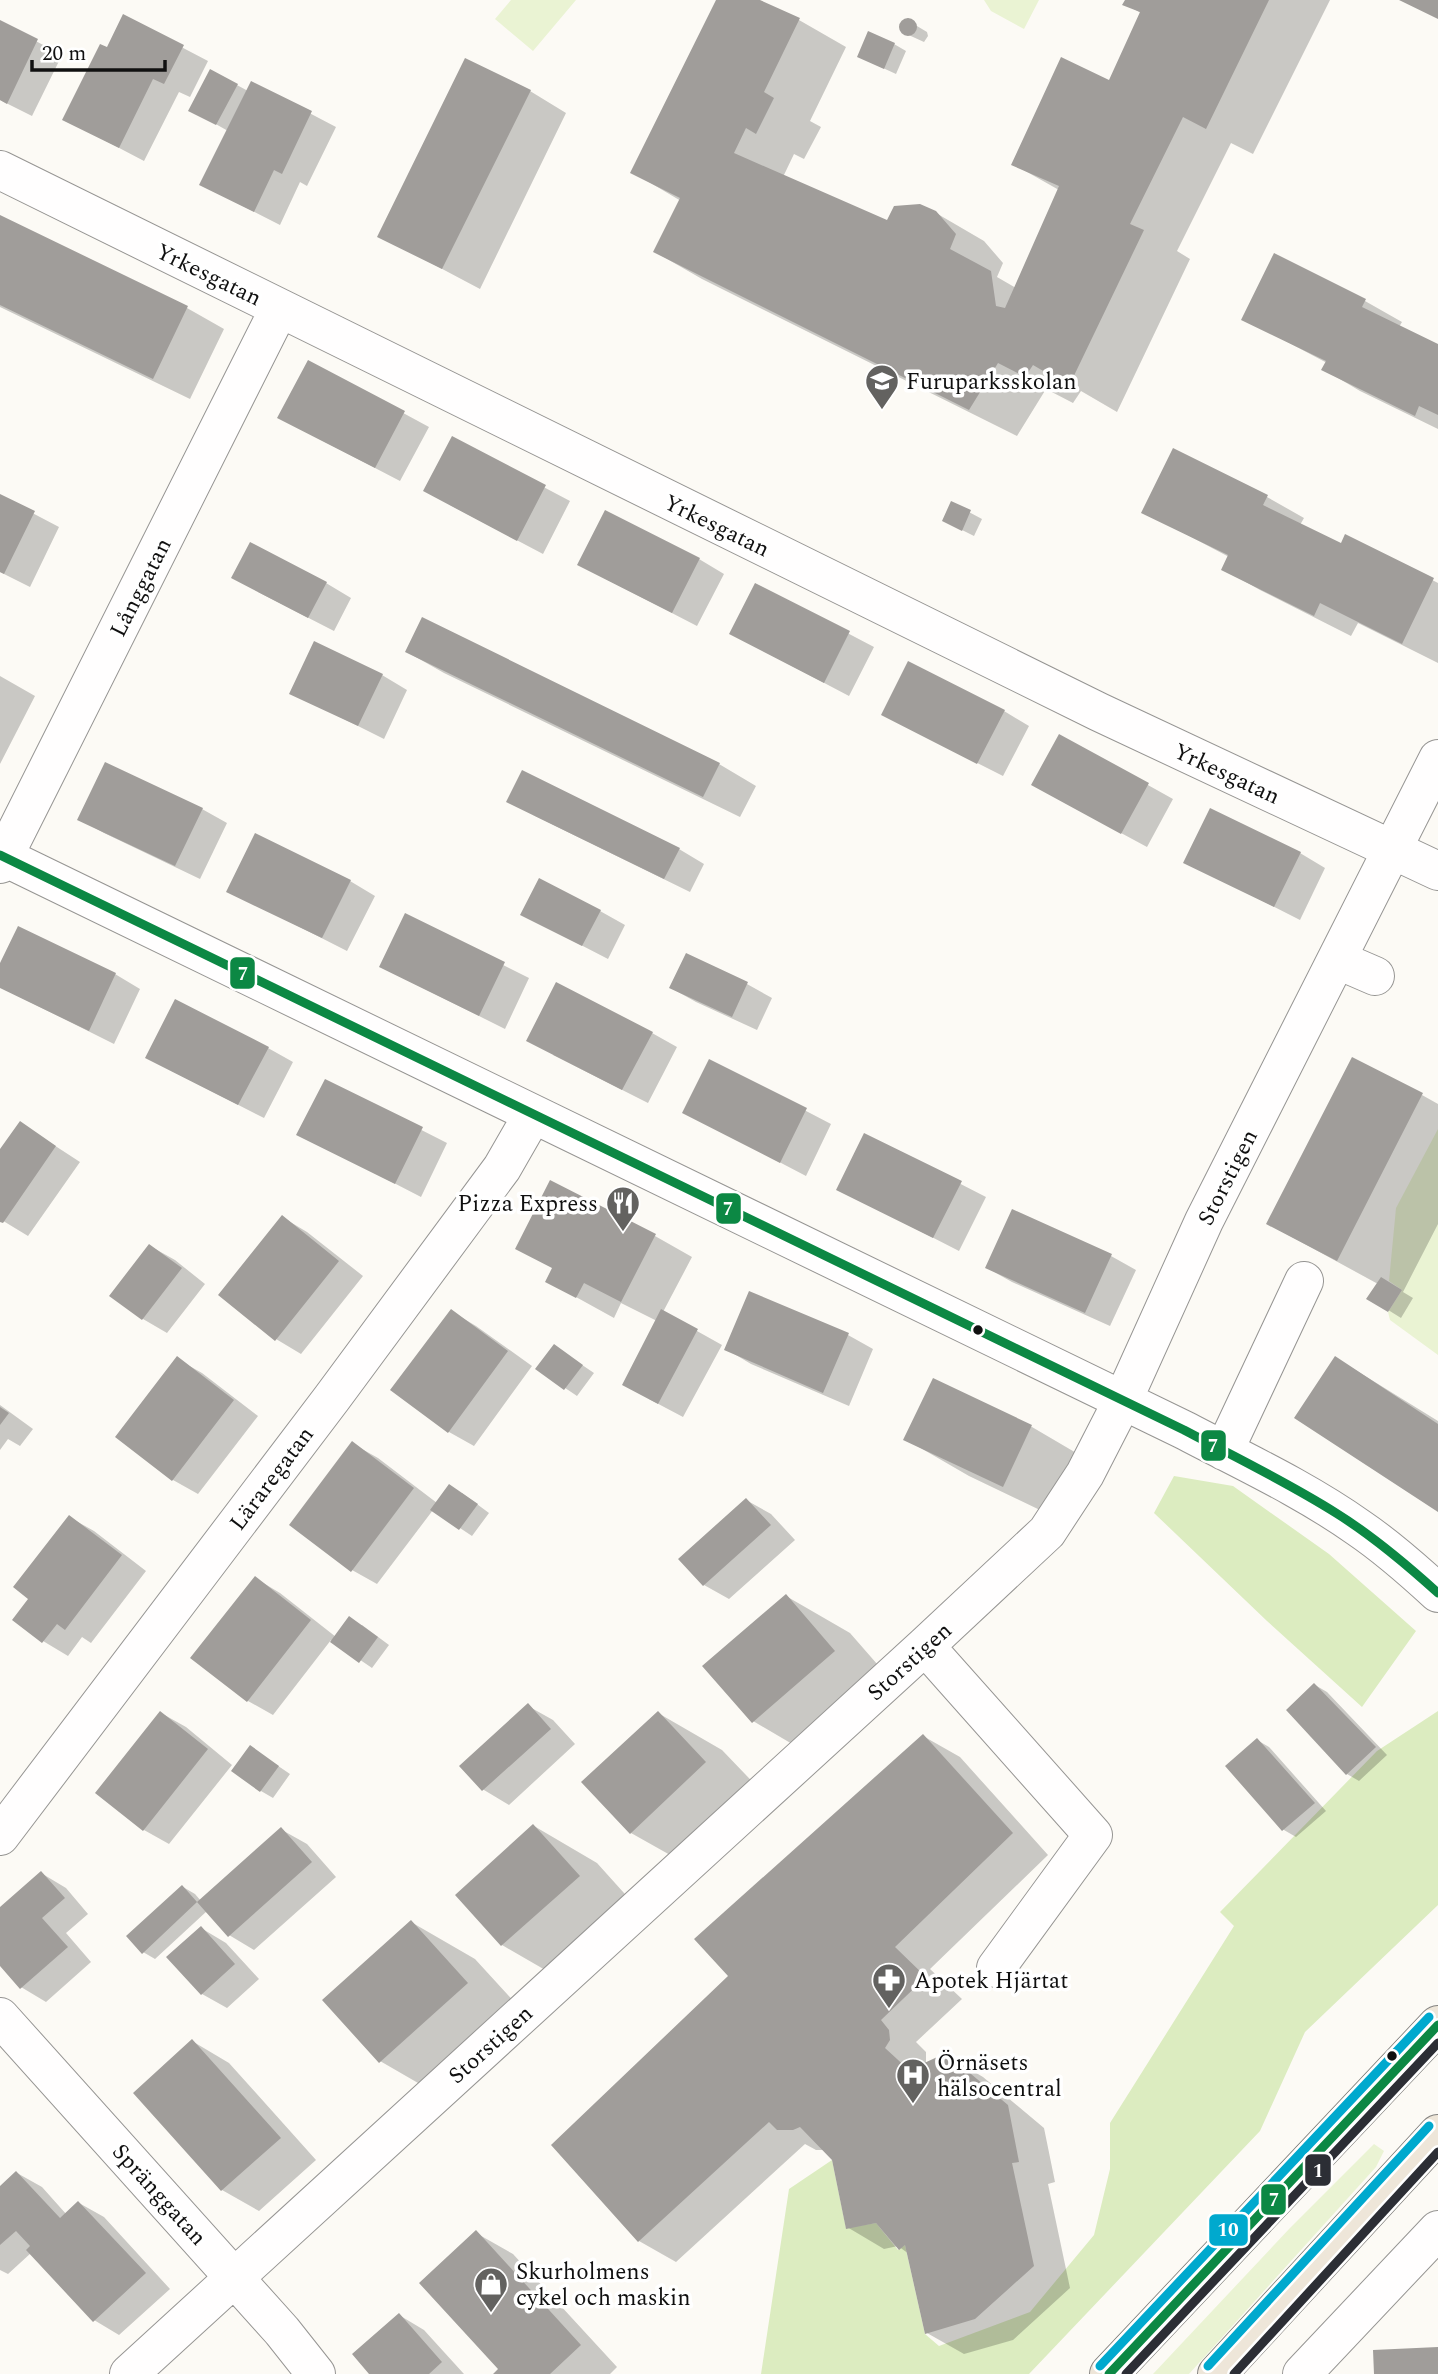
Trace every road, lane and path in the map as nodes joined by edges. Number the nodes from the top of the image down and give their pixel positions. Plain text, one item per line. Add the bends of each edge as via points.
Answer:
1 (0, 170) edge
2 (279, 309) junction
3 (1438, 759) edge
4 (1393, 852) junction
5 (2, 858) edge
6 (1438, 871) edge
7 (1338, 960) junction
8 (1375, 976) dead end
9 (533, 1114) junction
10 (1304, 1281) dead end
11 (1123, 1400) junction
12 (1224, 1451) junction
13 (1438, 1593) edge
14 (925, 1646) junction
15 (0, 1836) edge
16 (996, 1968) dead end
17 (0, 2017) edge
18 (1438, 2025) edge
19 (1438, 2134) edge
20 (1438, 2230) edge
21 (234, 2277) junction
22 (129, 2374) edge
23 (316, 2374) edge
24 (1109, 2374) edge
25 (1217, 2374) edge
26 (1302, 2374) edge

1 - 2 street, Yrkesgatan
2 - 4 street, Yrkesgatan
2 - 5 street, Långgatan
3 - 4 street, Storstigen
4 - 6 street, Yrkesgatan
4 - 7 street, Storstigen
5 - 9 street
7 - 8 street
7 - 11 street, Storstigen via 1204,1221
9 - 11 street
9 - 15 street, Läraregatan via 502,1168
10 - 12 street
11 - 12 street
11 - 14 street, Storstigen via 1085,1474 1046,1532
12 - 13 street via 1358,1527
14 - 16 street via 1093,1835
14 - 21 street, Storstigen
17 - 21 street, Spränggatan
18 - 24 main road
19 - 25 main road
20 - 26 street
21 - 22 street, Storstigen
21 - 23 street, Spränggatan

